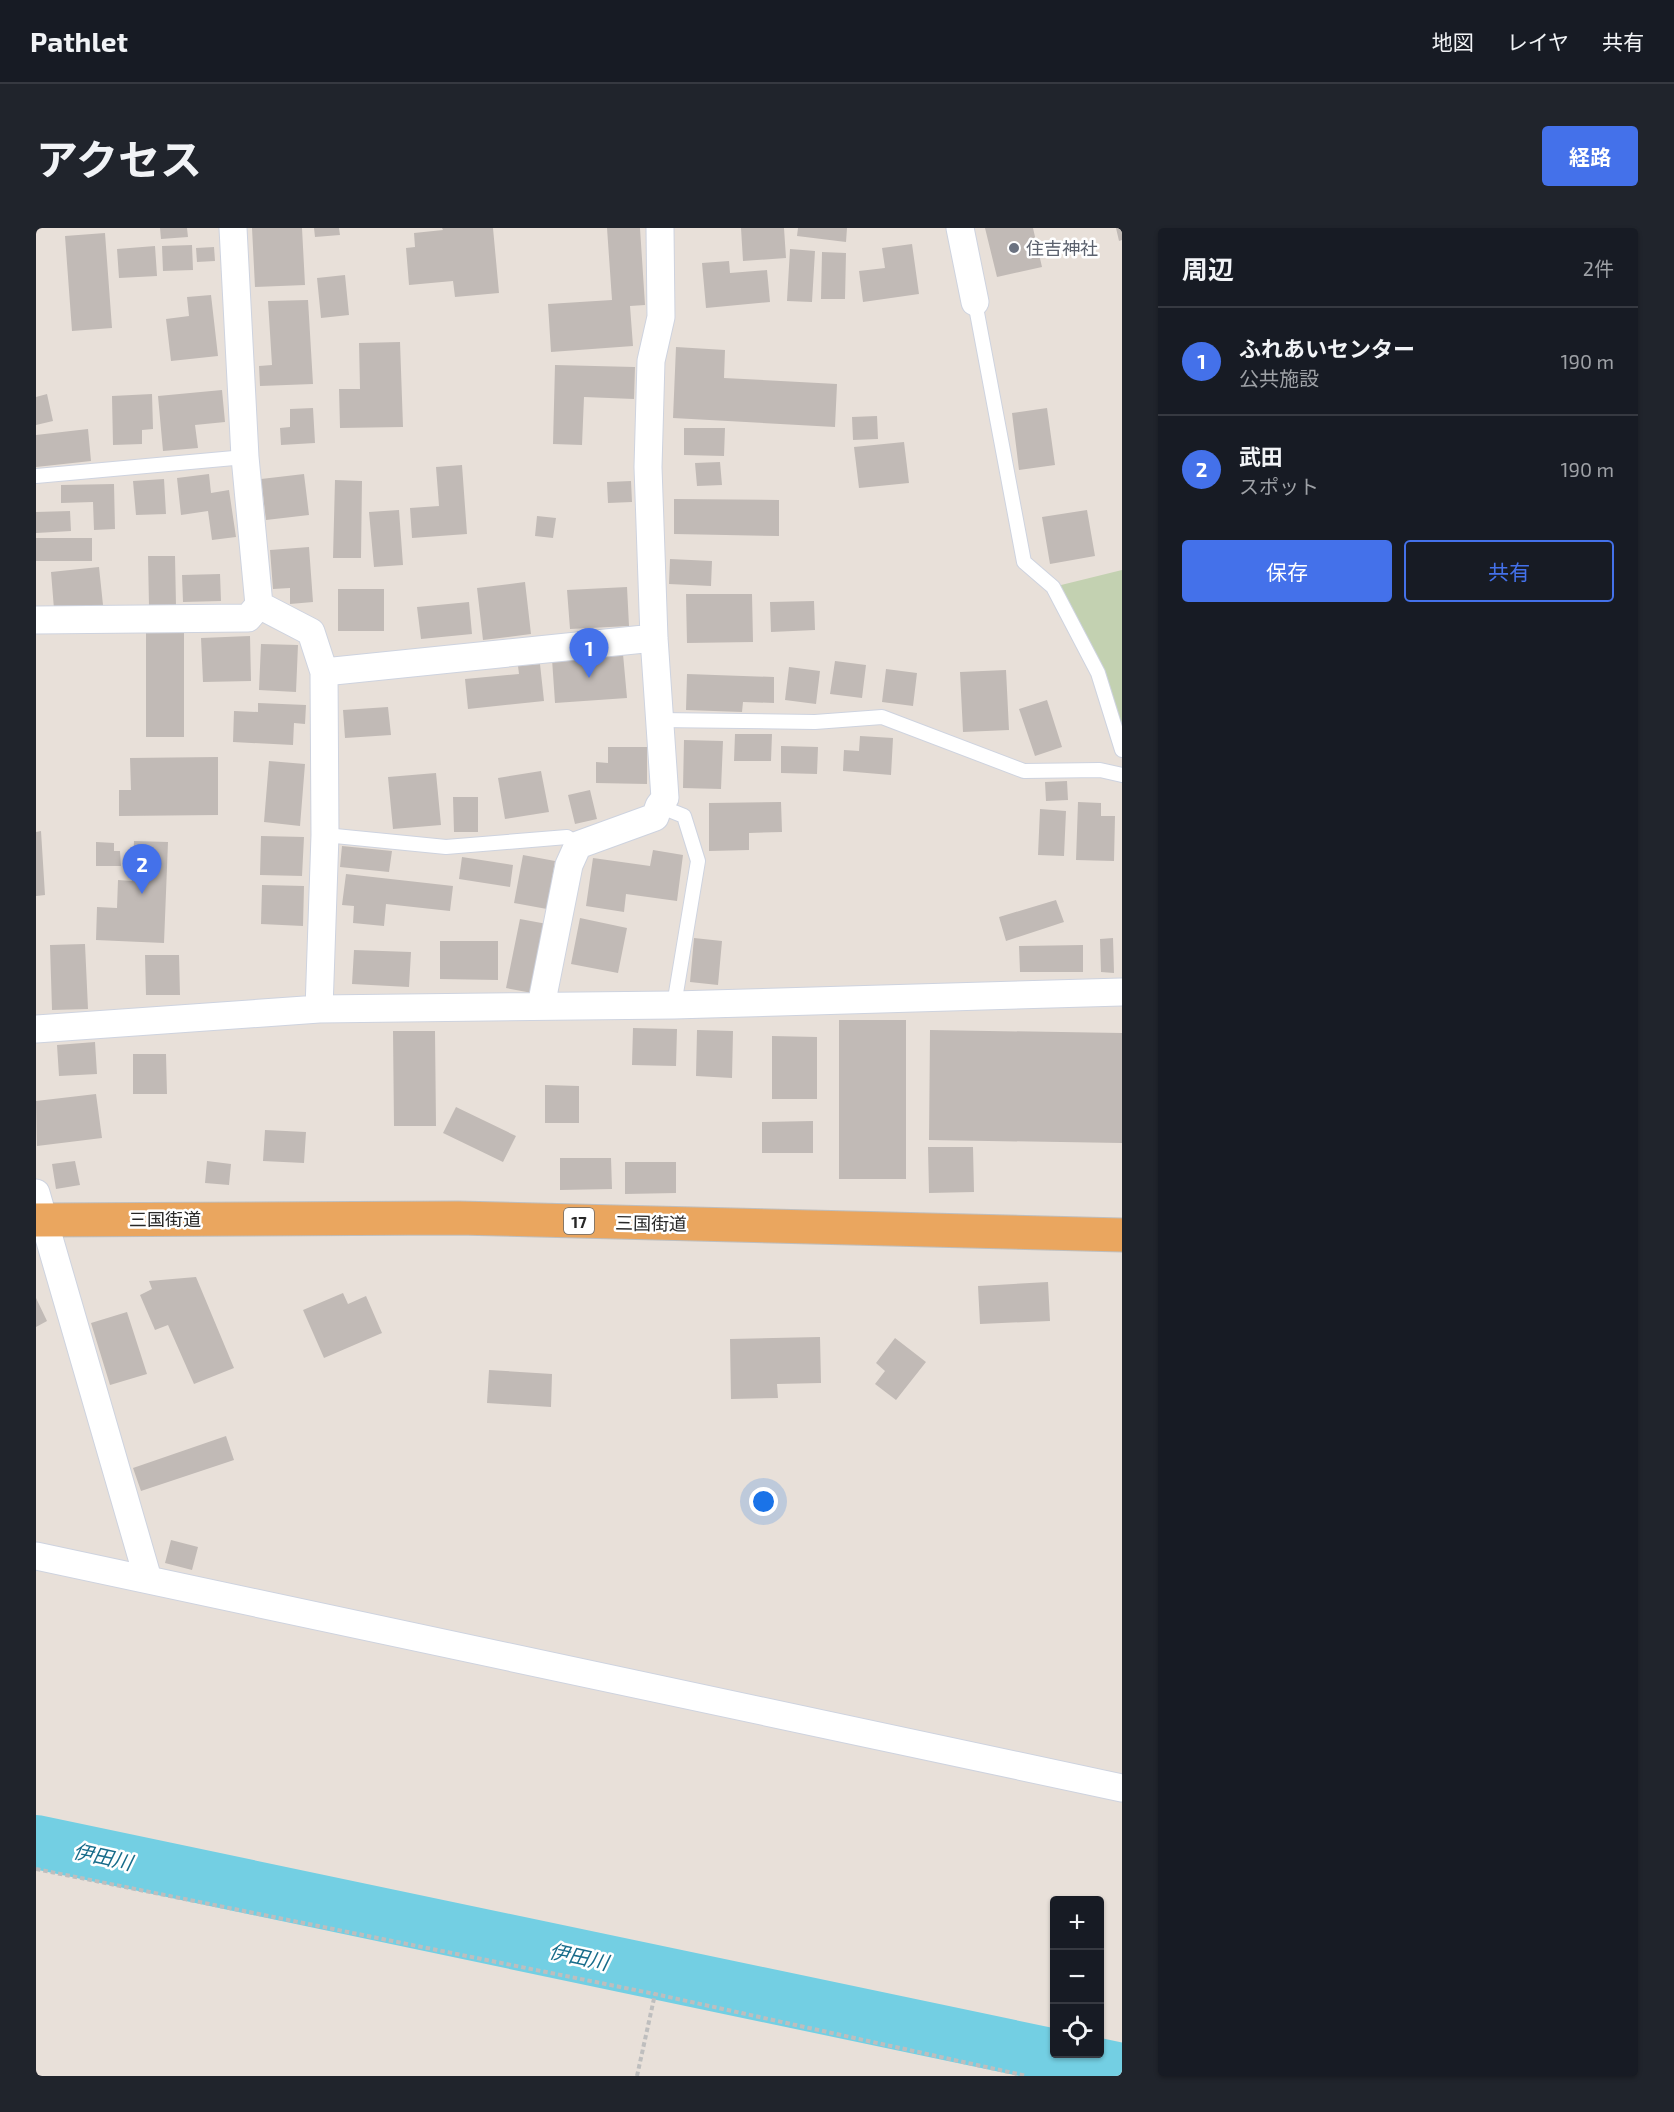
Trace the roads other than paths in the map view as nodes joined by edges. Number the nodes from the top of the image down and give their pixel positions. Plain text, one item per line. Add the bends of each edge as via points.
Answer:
1 (233, 228) edge
2 (660, 228) edge
3 (960, 228) edge
4 (975, 302) joint
5 (246, 457) junction
6 (36, 476) edge
7 (259, 605) junction
8 (36, 620) edge
9 (654, 638) junction
10 (324, 672) junction
11 (658, 720) junction
12 (1122, 750) edge
13 (1122, 775) edge
14 (659, 806) junction
15 (325, 835) junction
16 (578, 845) junction
17 (1122, 992) edge
18 (674, 1005) junction
19 (541, 1006) junction
20 (318, 1009) junction
21 (36, 1029) edge
22 (38, 1211) edge
23 (1122, 1234) edge
24 (36, 1556) edge
25 (148, 1579) junction
26 (1122, 1788) edge

1 - 5 street
2 - 9 street via 661,317 651,361 648,468
3 - 4 street
4 - 12 lane via 1024,562 1053,587 1098,674
5 - 6 lane
5 - 7 street
7 - 8 street via 248,618
7 - 10 street via 311,632
9 - 10 street
9 - 11 street
10 - 15 street
11 - 13 lane via 815,722 882,717 1023,771 1100,770
11 - 14 street via 665,798
14 - 16 street via 655,817
14 - 18 lane via 684,816 698,861
15 - 16 lane via 446,847 567,837
15 - 20 street
16 - 19 street via 569,866
17 - 18 street
18 - 19 street
19 - 20 street
20 - 21 street
22 - 23 highway, 三国街道 / 17
22 - 25 street
24 - 25 street
25 - 26 street

